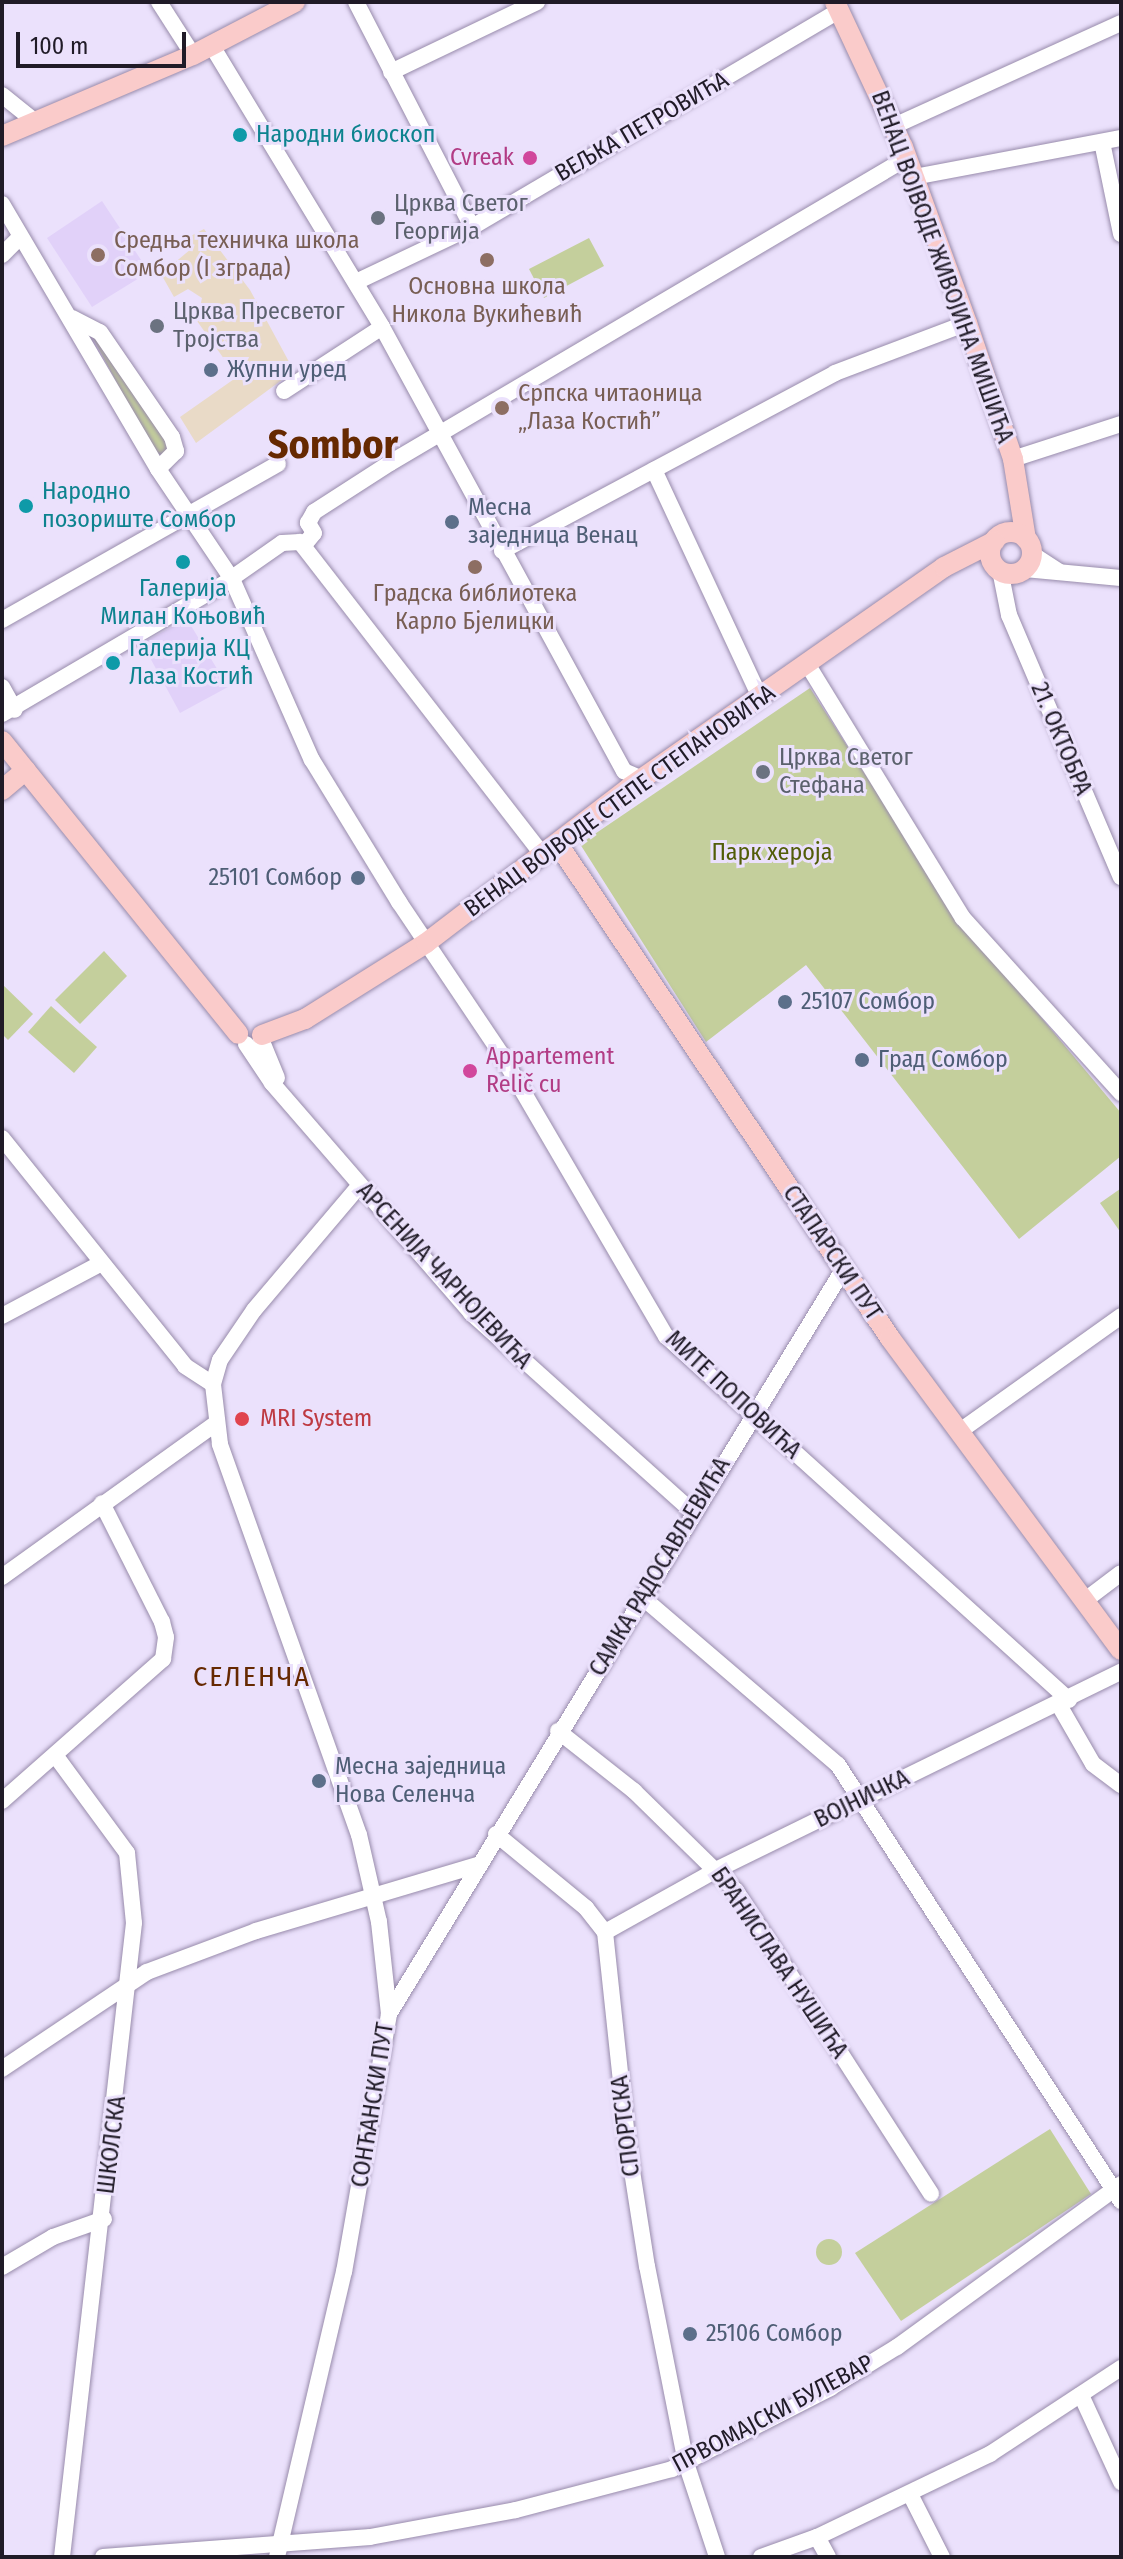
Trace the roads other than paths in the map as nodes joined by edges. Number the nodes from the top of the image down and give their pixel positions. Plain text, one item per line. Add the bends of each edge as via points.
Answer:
1 (159, 2) edge
2 (295, 2) edge
3 (356, 2) edge
4 (537, 2) edge
5 (838, 6) edge
6 (1121, 23) edge
7 (212, 46) junction
8 (193, 55) junction
9 (391, 72) junction
10 (2, 95) edge
11 (37, 123) junction
12 (894, 126) junction
13 (2, 136) edge
14 (1121, 138) edge
15 (1102, 142) junction
16 (911, 168) junction
17 (2, 204) edge
18 (472, 227) junction
19 (1121, 234) edge
20 (20, 237) junction
21 (2, 255) edge
22 (356, 282) junction
23 (72, 318) junction
24 (967, 323) junction
25 (382, 327) junction
26 (284, 391) dead end
27 (1121, 424) edge
28 (440, 430) junction
29 (1013, 459) junction
30 (278, 464) dead end
31 (158, 469) junction
32 (654, 470) junction
33 (1019, 492) junction
34 (186, 514) junction
35 (998, 538) junction
36 (300, 542) junction
37 (502, 551) junction
38 (963, 557) junction
39 (1026, 558) junction
40 (998, 569) junction
41 (1121, 578) edge
42 (232, 579) junction
43 (1006, 600) junction
44 (2, 620) edge
45 (809, 667) junction
46 (2, 687) edge
47 (760, 697) junction
48 (8, 712) edge
49 (2, 741) edge
50 (26, 770) junction
51 (633, 775) junction
52 (2, 790) edge
53 (551, 850) junction
54 (1121, 877) edge
55 (426, 943) junction
56 (251, 1033) junction
57 (1121, 1093) edge
58 (2, 1138) edge
59 (359, 1186) junction
60 (100, 1264) junction
61 (843, 1270) junction
62 (2, 1316) edge
63 (1121, 1316) edge
64 (213, 1384) junction
65 (753, 1415) junction
66 (216, 1423) junction
67 (960, 1431) junction
68 (102, 1503) junction
69 (693, 1512) junction
70 (1121, 1573) edge
71 (2, 1577) edge
72 (642, 1597) junction
73 (1084, 1601) junction
74 (1121, 1650) edge
75 (1121, 1672) edge
76 (1064, 1702) junction
77 (558, 1731) junction
78 (55, 1755) junction
79 (1121, 1785) edge
80 (861, 1799) junction
81 (2, 1801) edge
82 (496, 1834) junction
83 (477, 1865) junction
84 (718, 1869) junction
85 (375, 1899) junction
86 (605, 1932) junction
87 (131, 1983) junction
88 (389, 2014) junction
89 (2, 2069) edge
90 (1118, 2191) edge
91 (931, 2194) dead end
92 (104, 2219) junction
93 (2, 2267) edge
94 (1121, 2368) edge
95 (1081, 2395) junction
96 (686, 2463) junction
97 (1121, 2482) edge
98 (910, 2494) junction
99 (817, 2537) junction
100 (279, 2549) edge
101 (62, 2557) edge
102 (103, 2557) edge
103 (717, 2557) edge
104 (761, 2557) edge
105 (828, 2557) edge
106 (942, 2557) edge

1 - 8 street
2 - 7 main road
3 - 9 street
4 - 9 street
5 - 12 main road, ВЕНАЦ ВОЈВОДЕ ЖИВОЈИНА МИШИЋА
5 - 18 street, ВЕЉКА ПЕТРОВИЋА
6 - 12 street
7 - 8 main road
7 - 22 street
8 - 11 main road
9 - 18 street
10 - 11 street
11 - 13 main road
12 - 16 main road, ВЕНАЦ ВОЈВОДЕ ЖИВОЈИНА МИШИЋА
14 - 15 street
15 - 16 street
15 - 19 street
16 - 24 main road, ВЕНАЦ ВОЈВОДЕ ЖИВОЈИНА МИШИЋА
16 - 28 street
17 - 20 street, МИТЕ ПОПОВИЋА
18 - 22 street, ВЕЉКА ПЕТРОВИЋА
20 - 21 street
20 - 23 street, МИТЕ ПОПОВИЋА
22 - 25 street
23 - 31 street, МИТЕ ПОПОВИЋА
23 - 31 street via 100,332 172,437 176,451
24 - 29 main road, ВЕНАЦ ВОЈВОДЕ ЖИВОЈИНА МИШИЋА
24 - 32 street via 835,373
25 - 26 street
25 - 28 street
27 - 29 street
28 - 36 street via 314,512 308,523 314,533
28 - 37 street
29 - 33 main road, ВЕНАЦ ВОЈВОДЕ ЖИВОЈИНА МИШИЋА
30 - 34 street
31 - 34 street, МИТЕ ПОПОВИЋА
32 - 37 street
32 - 47 street
33 - 35 main road
33 - 39 main road, ВЕНАЦ ВОЈВОДЕ ЖИВОЈИНА МИШИЋА
34 - 42 street, МИТЕ ПОПОВИЋА
34 - 44 street
35 - 38 main road, ВЕНАЦ ВОЈВОДЕ СТЕПЕ СТЕПАНОВИЋА
35 - 39 main road via 1016,533
35 - 40 main road via 991,554
36 - 42 street via 282,543
36 - 53 street
37 - 51 street
38 - 40 main road
38 - 45 main road, ВЕНАЦ ВОЈВОДЕ СТЕПЕ СТЕПАНОВИЋА
39 - 40 main road
39 - 41 street via 1065,575
39 - 43 street
40 - 43 street, 21. ОКТОБРА
42 - 48 street
42 - 55 street, МИТЕ ПОПОВИЋА via 312,760
43 - 54 street, 21. ОКТОБРА
45 - 47 main road, ВЕНАЦ ВОЈВОДЕ СТЕПЕ СТЕПАНОВИЋА
45 - 57 street via 963,918
46 - 48 street
47 - 51 main road, ВЕНАЦ ВОЈВОДЕ СТЕПЕ СТЕПАНОВИЋА
49 - 50 main road
50 - 52 main road
50 - 56 main road via 197,982
51 - 53 main road, ВЕНАЦ ВОЈВОДЕ СТЕПЕ СТЕПАНОВИЋА via 619,796
53 - 55 main road, ВЕНАЦ ВОЈВОДЕ СТЕПЕ СТЕПАНОВИЋА
53 - 61 main road, СТАПАРСКИ ПУТ
55 - 56 main road, ВЕНАЦ ВОЈВОДЕ СТЕПЕ СТЕПАНОВИЋА via 312,1013
55 - 65 street, МИТЕ ПОПОВИЋА via 501,1054 666,1336
56 - 59 street, АРСЕНИЈА ЧАРНОЈЕВИЋА via 280,1092
58 - 60 street
59 - 64 street via 254,1310 220,1360
59 - 69 street, АРСЕНИЈА ЧАРНОЈЕВИЋА via 471,1313
60 - 62 street
60 - 64 street via 185,1366
61 - 65 street, САМКА РАДОСАВЉЕВИЋА
61 - 67 main road, СТАПАРСКИ ПУТ
63 - 67 street
64 - 66 street, СОНЋАНСКИ ПУТ
65 - 69 street, САМКА РАДОСАВЉЕВИЋА
65 - 76 street, МИТЕ ПОПОВИЋА
66 - 68 street
66 - 85 street, СОНЋАНСКИ ПУТ via 359,1835
67 - 73 main road, СТАПАРСКИ ПУТ
68 - 71 street
68 - 78 street via 162,1622 166,1647 163,1659
69 - 72 street, САМКА РАДОСАВЉЕВИЋА
70 - 73 street
72 - 77 street, САМКА РАДОСАВЉЕВИЋА
72 - 80 street via 819,1748
73 - 74 main road, СТАПАРСКИ ПУТ
75 - 76 street, ВОЈНИЧКА
76 - 79 street, МИТЕ ПОПОВИЋА via 1093,1764
76 - 80 street, ВОЈНИЧКА
77 - 82 street, САМКА РАДОСАВЉЕВИЋА
77 - 84 street, БРАНИСЛАВА НУШИЋА via 615,1774
78 - 81 street
78 - 87 street, ШКОЛСКА via 127,1853 134,1923
80 - 84 street, ВОЈНИЧКА
80 - 90 street via 925,1905
82 - 83 street, САМКА РАДОСАВЉЕВИЋА
82 - 86 street via 586,1908
83 - 85 street
83 - 88 street, САМКА РАДОСАВЉЕВИЋА
84 - 86 street, ВОЈНИЧКА
84 - 91 street, БРАНИСЛАВА НУШИЋА
85 - 87 street via 256,1931
85 - 88 street, СОНЋАНСКИ ПУТ
86 - 96 street, СПОРТСКА via 635,2193
87 - 89 street
87 - 92 street, ШКОЛСКА
88 - 100 street, СОНЋАНСКИ ПУТ via 344,2272
90 - 96 street, ПРВОМАЈСКИ БУЛЕВАР via 897,2347
92 - 93 street via 53,2237
92 - 101 street, ШКОЛСКА
94 - 95 street
95 - 97 street
95 - 98 street via 990,2454
96 - 100 street, ПРВОМАЈСКИ БУЛЕВАР via 516,2510
96 - 103 street, СПОРТСКА
98 - 99 street
98 - 106 street
99 - 104 street
99 - 105 street
100 - 102 street, ПРВОМАЈСКИ БУЛЕВАР

